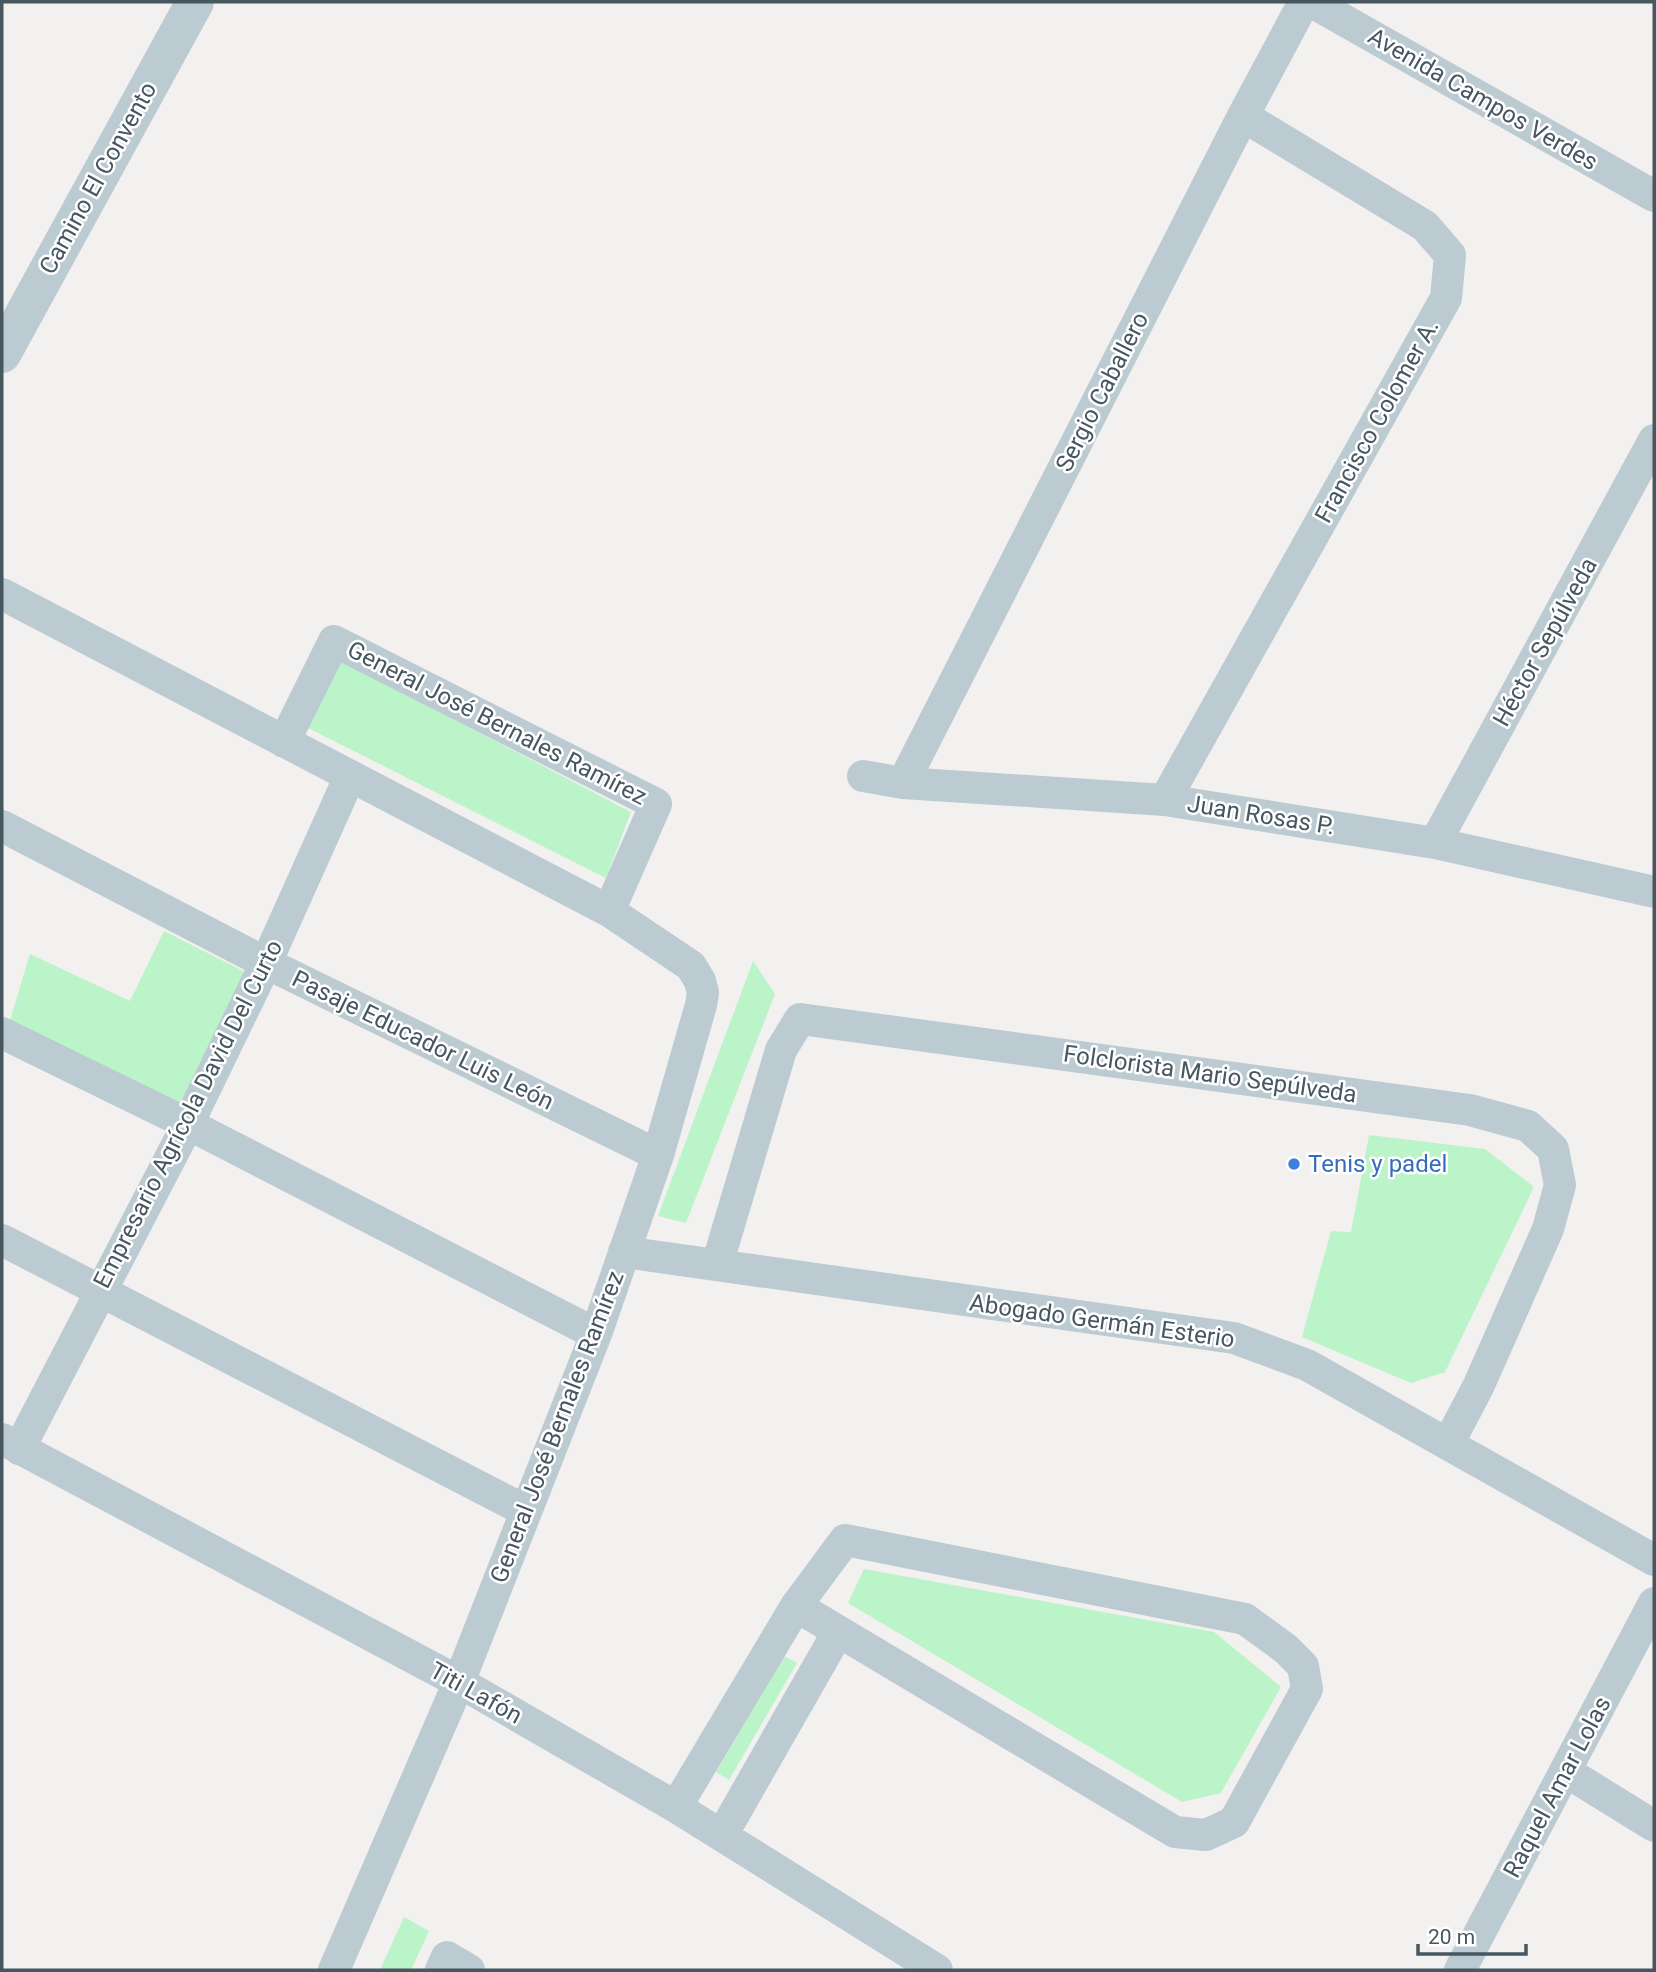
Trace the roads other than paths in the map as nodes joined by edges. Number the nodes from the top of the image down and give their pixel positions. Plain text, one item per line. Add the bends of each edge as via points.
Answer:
1 (195, 2) edge
2 (1304, 2) edge
3 (1312, 2) edge
4 (1243, 116) junction
5 (1654, 196) edge
6 (2, 354) edge
7 (1654, 440) edge
8 (2, 594) edge
9 (284, 742) junction
10 (350, 776) junction
11 (863, 776) dead end
12 (903, 783) junction
13 (1165, 800) junction
14 (2, 826) edge
15 (1435, 843) junction
16 (1654, 892) edge
17 (609, 911) junction
18 (267, 963) junction
19 (2, 1033) edge
20 (188, 1124) junction
21 (658, 1155) junction
22 (2, 1240) edge
23 (624, 1252) junction
24 (717, 1265) junction
25 (100, 1290) junction
26 (596, 1334) junction
27 (10, 1444) edge
28 (1448, 1444) junction
29 (526, 1511) junction
30 (1654, 1559) edge
31 (1654, 1603) edge
32 (796, 1606) junction
33 (838, 1632) junction
34 (459, 1682) junction
35 (1565, 1771) junction
36 (676, 1807) junction
37 (1654, 1825) edge
38 (722, 1835) junction
39 (334, 1970) edge
40 (441, 1970) edge
41 (470, 1970) edge
42 (937, 1970) edge
43 (1460, 1970) edge

1 - 6 street, Camino El Convento
2 - 4 street, Sergio Caballero
3 - 5 street, Avenida Campos Verdes
4 - 12 street, Sergio Caballero
4 - 13 street, Francisco Colomer A. via 1425,226 1450,255 1446,298
7 - 15 street, Héctor Sepúlveda
8 - 9 street, General José Bernales Ramírez
9 - 10 street, General José Bernales Ramírez
9 - 17 street, General José Bernales Ramírez via 334,641 656,804
10 - 17 street, General José Bernales Ramírez
10 - 18 street, Empresario Agrícola David Del Curto
11 - 12 street, Juan Rosas P.
12 - 13 street, Juan Rosas P.
13 - 15 street, Juan Rosas P.
14 - 18 street, Pasaje Educador Luis León
15 - 16 street, Juan Rosas P.
17 - 21 street, General José Bernales Ramírez via 691,966 703,993
18 - 20 street, Empresario Agrícola David Del Curto
18 - 21 street, Pasaje Educador Luis León
19 - 20 street
20 - 25 street, Empresario Agrícola David Del Curto
20 - 26 street
21 - 23 street, General José Bernales Ramírez
22 - 25 street
23 - 24 street, Abogado Germán Esterio
23 - 26 street, General José Bernales Ramírez
24 - 28 street, Abogado Germán Esterio via 1234,1338 1307,1365
24 - 28 street, Folclorista Mario Sepúlveda via 781,1050 800,1018 1470,1110 1528,1125 1553,1149 1560,1185 1548,1229
25 - 27 street, Empresario Agrícola David Del Curto
25 - 29 street
26 - 29 street, General José Bernales Ramírez
27 - 34 street, Titi Lafón
28 - 30 street, Abogado Germán Esterio
29 - 34 street, General José Bernales Ramírez
31 - 35 street, Raquel Amar Lolas
32 - 33 street
32 - 33 street via 845,1540 1245,1619 1303,1666 1307,1689 1234,1822 1206,1835 1175,1832
32 - 36 street
33 - 38 street
34 - 36 street, Titi Lafón
34 - 39 street, General José Bernales Ramírez
35 - 37 street
35 - 43 street, Raquel Amar Lolas
36 - 38 street, Titi Lafón
38 - 42 street, Titi Lafón
40 - 41 street via 447,1957

